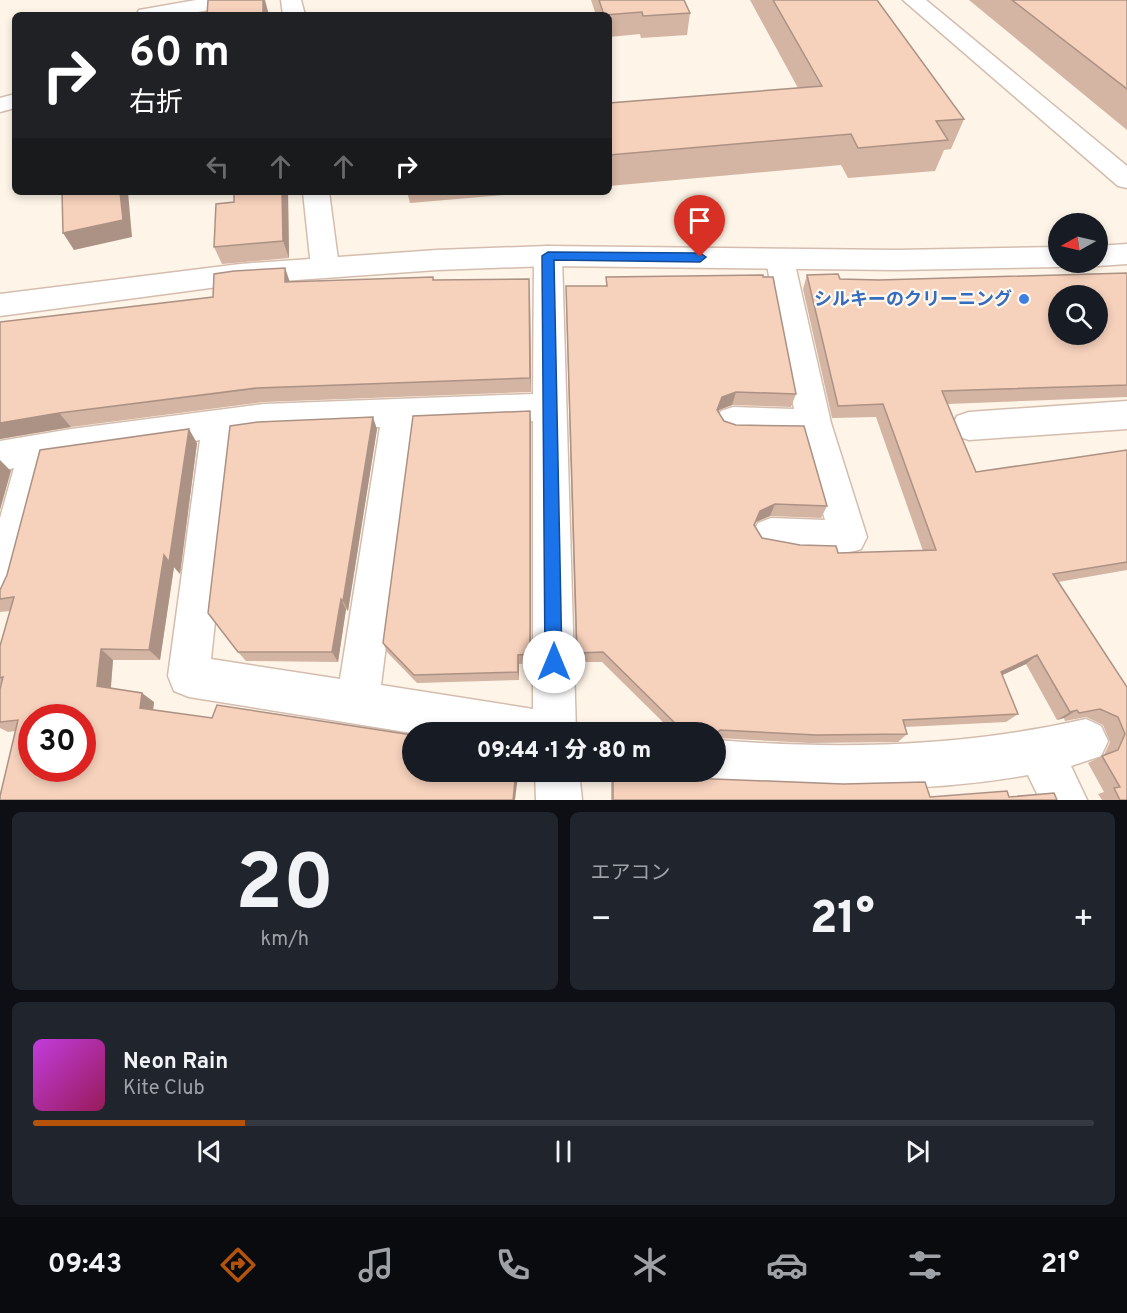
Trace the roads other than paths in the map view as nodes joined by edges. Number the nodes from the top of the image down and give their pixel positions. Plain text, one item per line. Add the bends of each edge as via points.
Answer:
1 (231, 0) edge
2 (913, 0) edge
3 (164, 12) edge
4 (1127, 180) edge
5 (316, 195) edge
6 (1127, 254) edge
7 (1108, 255) edge
8 (548, 256) junction
9 (1048, 257) edge
10 (780, 260) junction
11 (325, 267) junction
12 (0, 305) edge
13 (551, 407) junction
14 (399, 412) junction
15 (1127, 415) edge
16 (733, 421) edge
17 (219, 423) junction
18 (814, 423) junction
19 (969, 426) dead end
20 (37, 449) junction
21 (0, 456) edge
22 (771, 535) dead end
23 (0, 586) edge
24 (357, 701) junction
25 (482, 722) edge
26 (554, 722) edge
27 (1086, 741) dead end
28 (1040, 753) junction
29 (726, 762) edge
30 (558, 782) edge
31 (560, 800) edge
32 (1064, 800) edge

1 - 3 street
2 - 4 street
5 - 11 street
6 - 7 street
8 - 10 street
8 - 11 street
8 - 13 street
9 - 10 street
10 - 18 street
11 - 12 street via 154,283
13 - 14 street
13 - 26 street
14 - 17 street
14 - 24 street
15 - 19 street
16 - 18 street
17 - 20 street
17 - 24 street via 189,676
18 - 22 street via 848,537
20 - 21 street
20 - 23 street
24 - 25 street
27 - 28 street
28 - 29 street via 910,765 822,767
28 - 32 street
30 - 31 street

